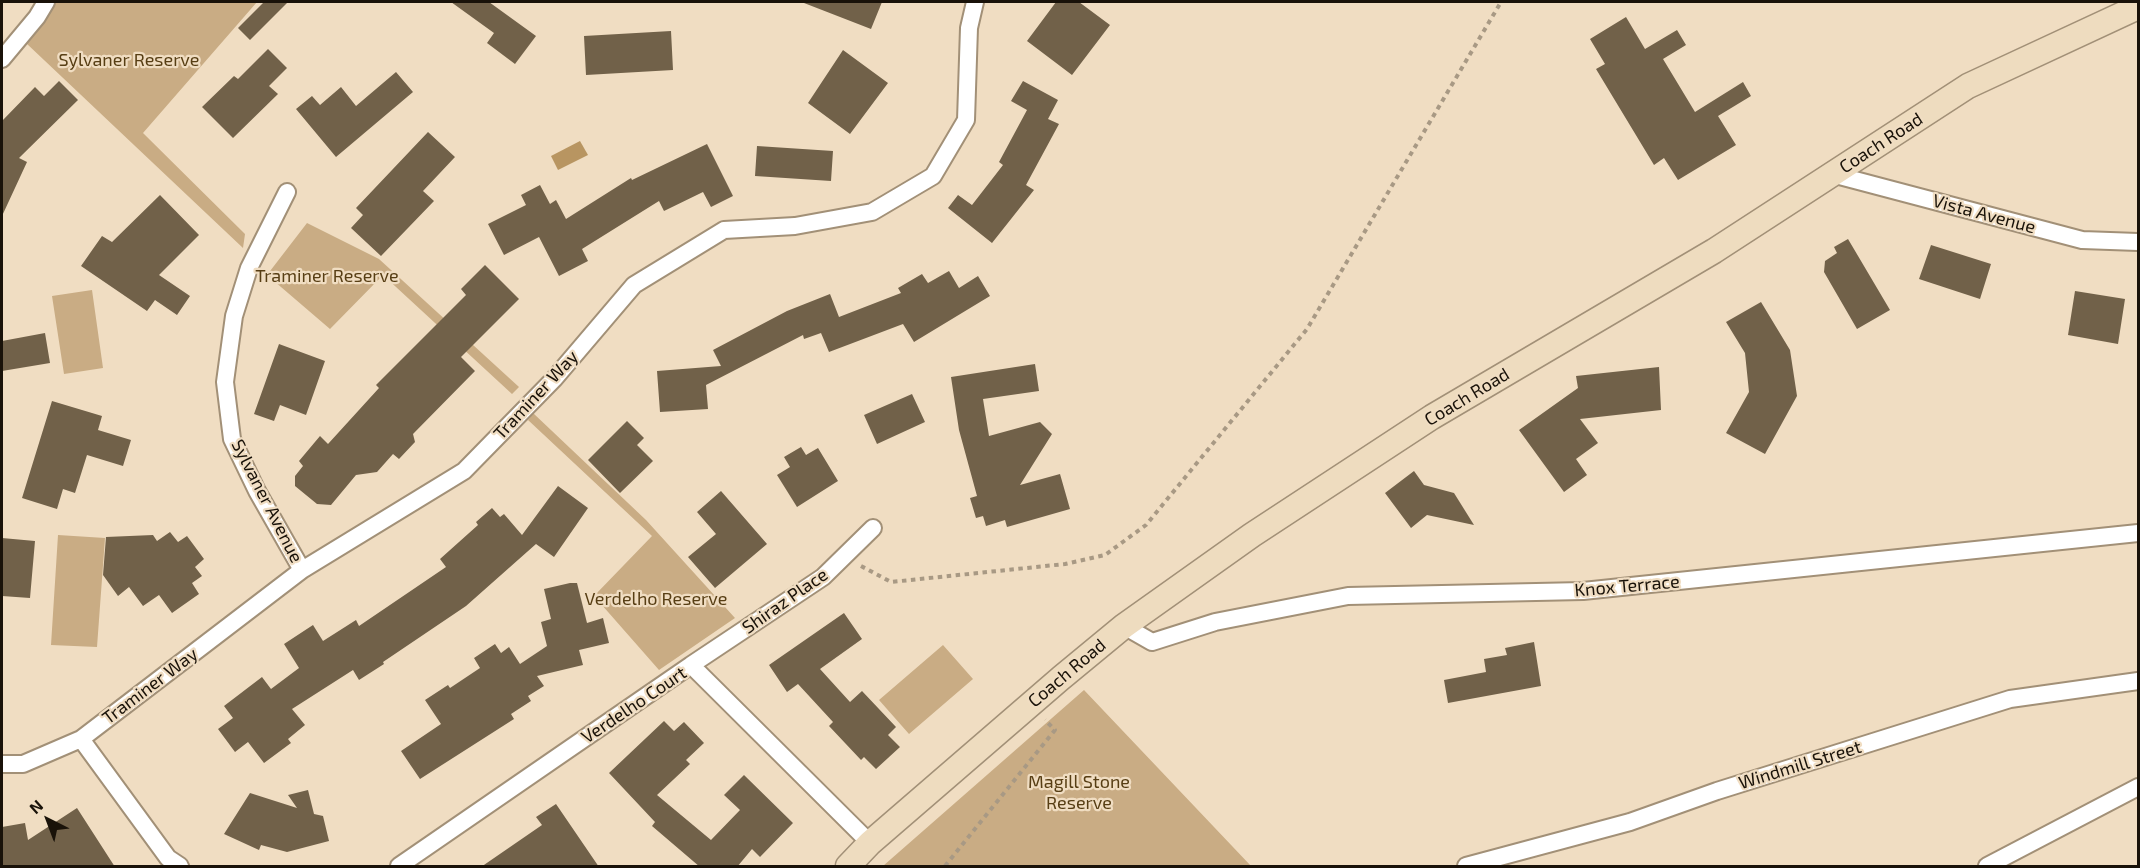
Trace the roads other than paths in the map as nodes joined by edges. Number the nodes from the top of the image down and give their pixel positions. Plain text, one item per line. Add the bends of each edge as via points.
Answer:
1 (46, 2) edge
2 (975, 2) edge
3 (2139, 7) edge
4 (2, 59) edge
5 (1832, 174) junction
6 (287, 192) dead end
7 (2139, 242) edge
8 (873, 528) dead end
9 (2139, 533) edge
10 (302, 570) junction
11 (1124, 626) junction
12 (691, 665) junction
13 (2139, 681) edge
14 (81, 739) junction
15 (2, 764) edge
16 (2139, 787) edge
17 (870, 843) junction
18 (180, 867) edge
19 (399, 867) edge
20 (848, 867) edge
21 (1466, 867) edge
22 (1988, 867) edge

1 - 4 street
2 - 10 street, Traminer Way via 969,28 966,120 933,176 872,212 795,226 724,230 634,285 554,379 464,471
3 - 5 street, Coach Road via 1968,86
5 - 7 street, Vista Avenue via 2082,240
5 - 11 street, Coach Road via 1714,251 1432,417 1252,534
6 - 10 street, Sylvaner Avenue via 246,278 234,316 225,382 232,439
8 - 12 street, Shiraz Place via 823,577
9 - 11 street, Knox Terrace via 1583,591 1348,596 1215,622 1152,642
10 - 14 street, Traminer Way
11 - 17 street, Coach Road
12 - 17 street, Verdelho Court
12 - 19 street, Verdelho Court
13 - 21 street, Windmill Street via 2010,699 1630,822
14 - 15 street, Traminer Way via 23,764
14 - 18 street via 168,858
16 - 22 street
17 - 20 street, Coach Road

